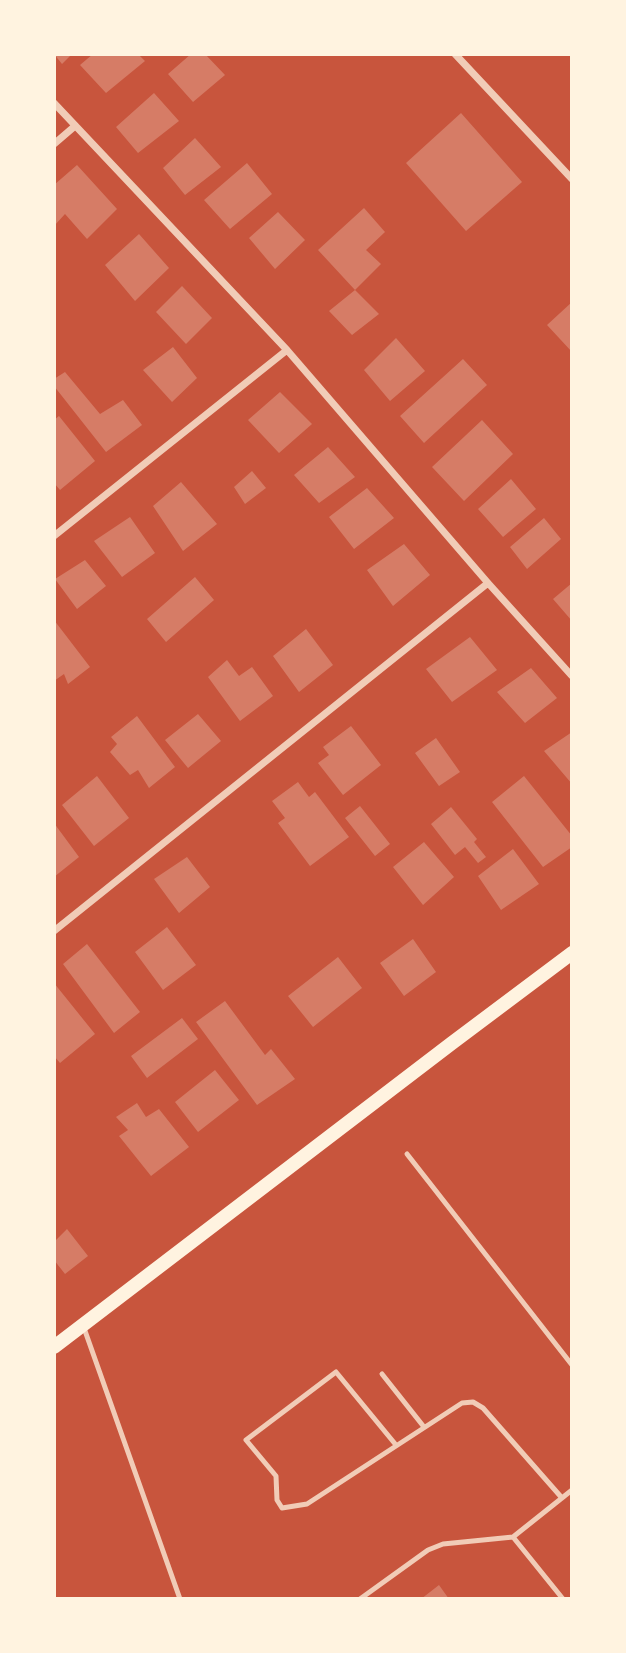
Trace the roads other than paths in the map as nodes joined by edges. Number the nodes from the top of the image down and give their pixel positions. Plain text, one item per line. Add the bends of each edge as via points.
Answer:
1 (456, 54) edge
2 (54, 103) edge
3 (75, 126) junction
4 (54, 144) edge
5 (572, 179) edge
6 (287, 350) junction
7 (54, 537) edge
8 (488, 583) junction
9 (572, 676) edge
10 (54, 931) edge
11 (572, 953) edge
12 (407, 1154) dead end
13 (83, 1324) junction
14 (54, 1347) edge
15 (572, 1365) edge
16 (382, 1374) dead end
17 (424, 1427) junction
18 (396, 1445) junction
19 (572, 1490) edge
20 (562, 1498) junction
21 (513, 1537) junction
22 (180, 1599) edge
23 (360, 1599) edge
24 (563, 1599) edge

1 - 5 street
2 - 3 street
3 - 4 street
3 - 6 street
6 - 7 street
6 - 8 street
8 - 9 street
8 - 10 street
11 - 13 main road
12 - 15 lane
13 - 14 main road
13 - 22 lane
16 - 17 lane
17 - 18 lane
17 - 20 lane via 462,1403 478,1405
18 - 18 lane via 307,1504 282,1508 276,1476 246,1440 336,1372
19 - 20 lane
20 - 21 lane
21 - 23 lane via 443,1544 428,1550
21 - 24 lane

